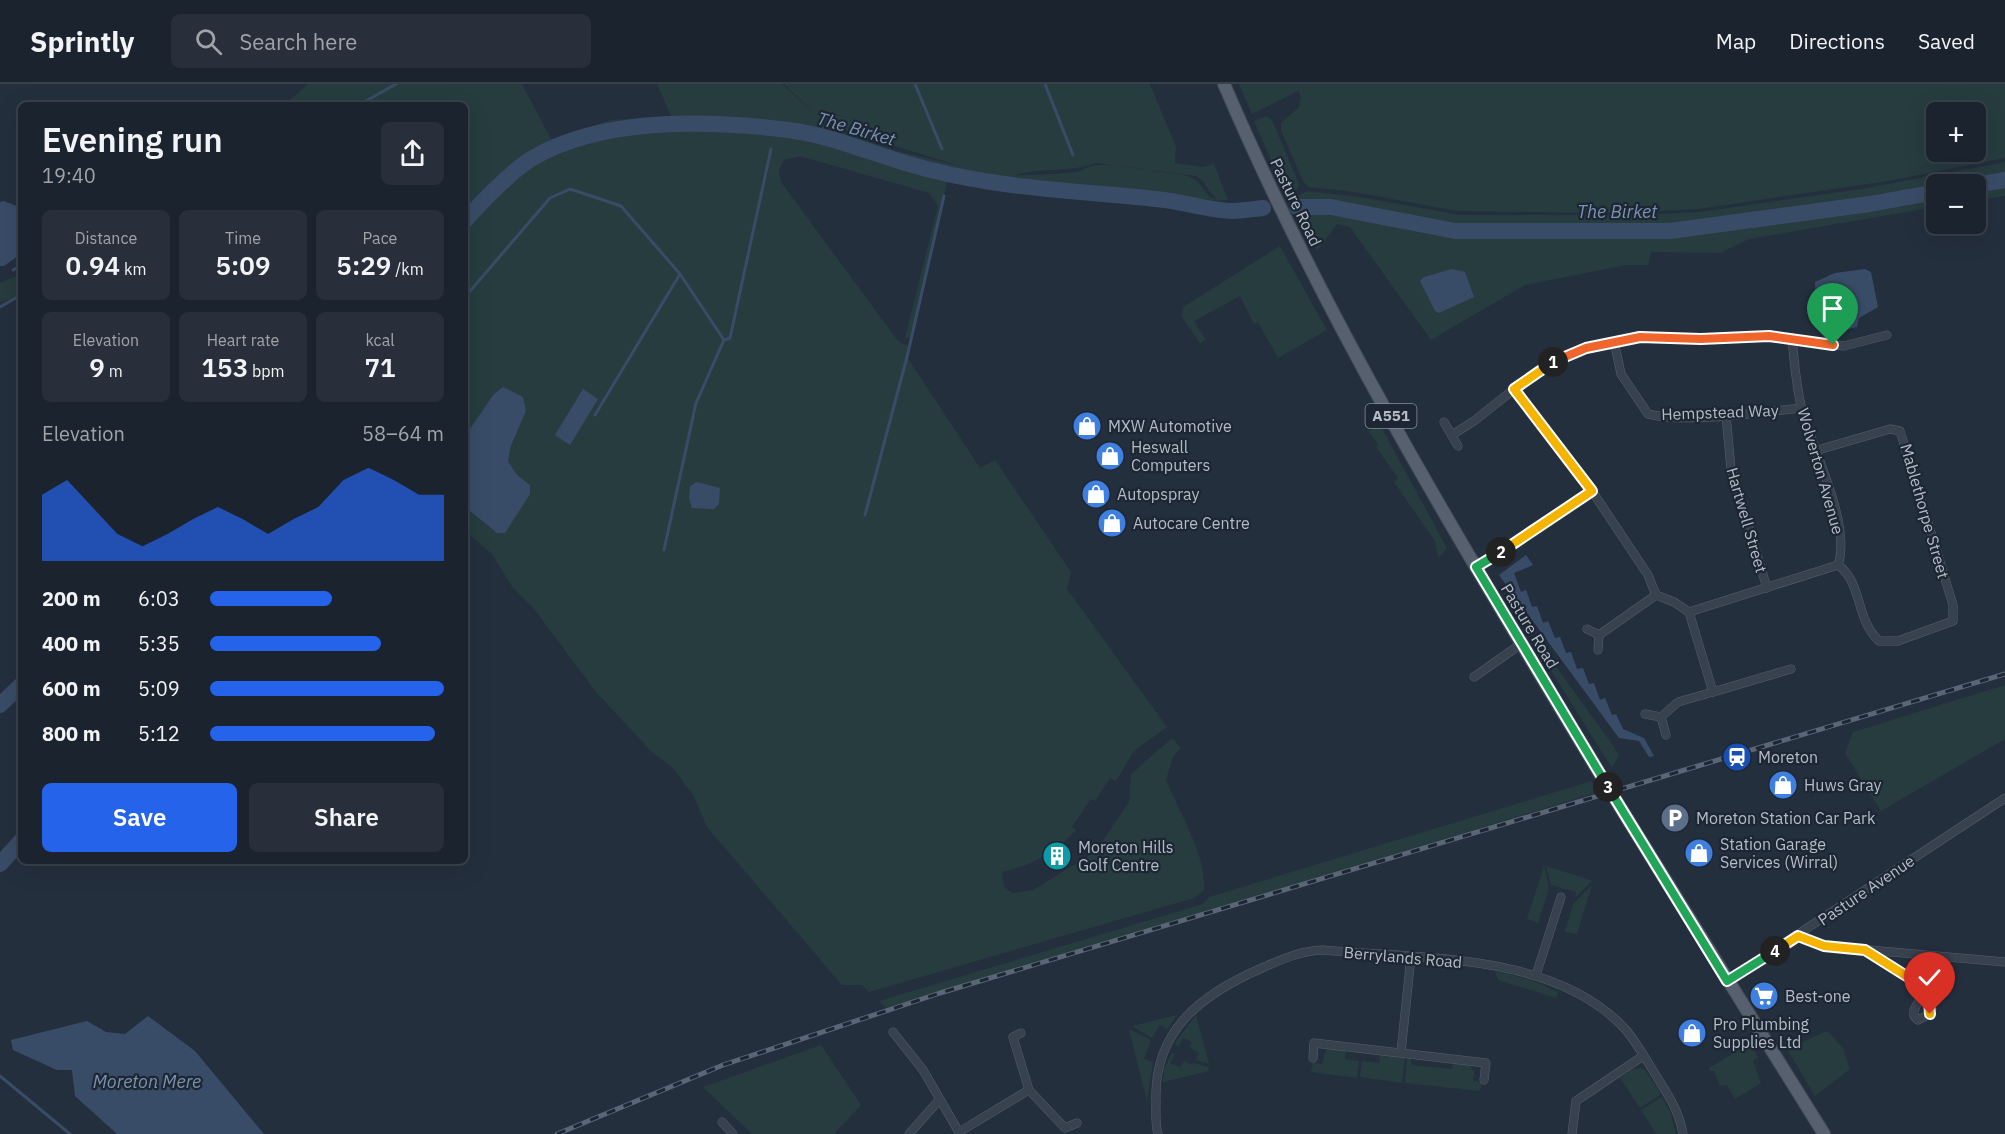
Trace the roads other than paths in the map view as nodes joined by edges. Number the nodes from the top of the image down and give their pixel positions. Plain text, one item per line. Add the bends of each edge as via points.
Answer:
1 (1224, 84) edge
2 (1887, 335) dead end
3 (1792, 338) junction
4 (1614, 341) junction
5 (1514, 389) junction
6 (1802, 408) junction
7 (1726, 415) junction
8 (1444, 422) dead end
9 (1452, 435) junction
10 (1458, 446) dead end
11 (1818, 450) junction
12 (1592, 491) junction
13 (1838, 565) junction
14 (1476, 567) junction
15 (1767, 588) junction
16 (1656, 595) junction
17 (1689, 612) junction
18 (1587, 629) dead end
19 (1599, 635) junction
20 (1521, 644) junction
21 (1598, 650) dead end
22 (1791, 669) dead end
23 (1474, 677) dead end
24 (1713, 692) junction
25 (1645, 714) dead end
26 (1660, 717) junction
27 (1666, 735) dead end
28 (2005, 798) edge
29 (1561, 897) dead end
30 (1798, 936) junction
31 (1865, 950) junction
32 (1411, 957) junction
33 (2005, 962) edge
34 (1536, 975) junction
35 (1727, 981) junction
36 (1923, 993) dead end
37 (893, 1032) dead end
38 (1021, 1033) dead end
39 (1401, 1052) junction
40 (1643, 1056) junction
41 (1313, 1058) dead end
42 (1484, 1080) dead end
43 (1029, 1090) junction
44 (940, 1099) junction
45 (722, 1122) dead end
46 (1077, 1123) dead end
47 (731, 1133) edge
48 (960, 1133) edge
49 (909, 1134) edge
50 (1158, 1134) edge
51 (1572, 1134) edge
52 (1683, 1134) edge
53 (1824, 1134) edge

1 - 14 main road, Pasture Road / A551 via 1271,192 1318,285
2 - 3 street via 1844,346
3 - 4 street via 1640,337
3 - 6 street, Wolverton Avenue
4 - 5 street via 1562,357
4 - 7 street, Hempstead Way via 1621,374 1648,414
5 - 9 street
5 - 12 street
6 - 7 street, Hempstead Way
6 - 11 street, Wolverton Avenue
7 - 15 street, Hartwell Street via 1731,470
8 - 9 street
9 - 10 street
11 - 13 street, Wolverton Avenue via 1841,538
11 - 13 street, Mablethorpe Street via 1890,429 1900,431 1955,617 1950,624 1898,641 1879,641 1866,628 1851,578
12 - 14 street
12 - 16 street via 1648,575
13 - 15 street
14 - 20 main road, Pasture Road / A551
15 - 17 street
16 - 17 street
16 - 19 street
17 - 24 street
18 - 19 street
19 - 21 street
20 - 23 street
20 - 35 main road, Pasture Road / A551, bridge
22 - 24 street
24 - 26 street via 1678,702
25 - 26 street
26 - 27 street
28 - 30 street, Pasture Avenue
29 - 34 street
30 - 31 street via 1824,946
30 - 35 street, Pasture Avenue
31 - 33 street
31 - 36 street via 1910,977
32 - 34 street, Berrylands Road via 1507,966
32 - 39 street
32 - 50 street, Berrylands Road via 1305,951 1239,977 1205,997 1189,1011 1160,1060 1155,1083
34 - 40 street, Berrylands Road via 1604,1011 1627,1031
35 - 53 main road, Pasture Road / A551
37 - 44 street
38 - 43 street via 1013,1037
39 - 41 street via 1314,1043
39 - 42 street via 1486,1063
40 - 51 street via 1576,1101
40 - 52 street, Berrylands Road via 1677,1109
43 - 46 street via 1065,1128
43 - 48 street
44 - 48 street
44 - 49 street
45 - 47 street

